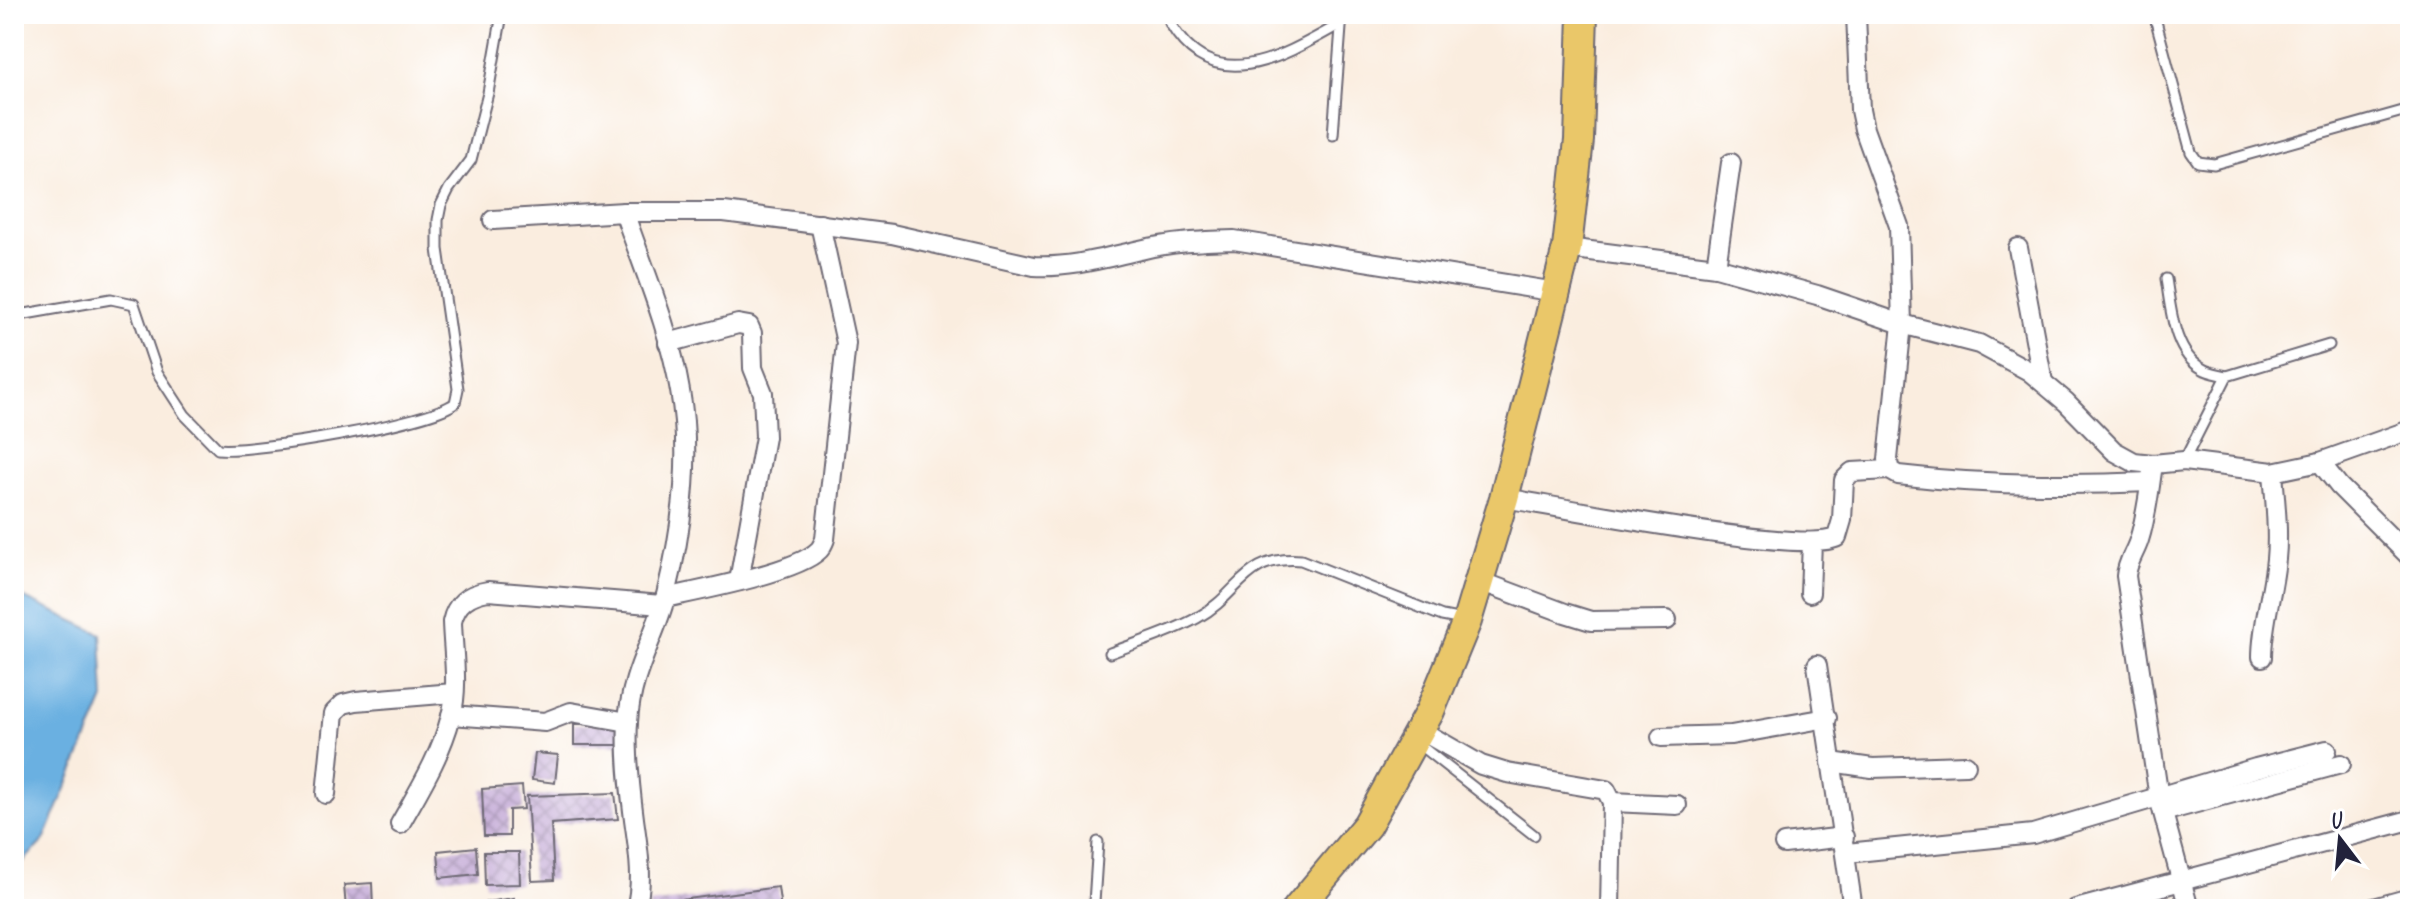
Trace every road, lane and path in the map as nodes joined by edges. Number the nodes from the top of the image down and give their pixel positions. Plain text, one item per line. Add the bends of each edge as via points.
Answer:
1 (502, 14) edge
2 (1172, 14) edge
3 (1583, 14) edge
4 (1856, 14) edge
5 (2154, 14) edge
6 (1342, 19) edge
7 (2410, 109) edge
8 (1333, 135) dead end
9 (1731, 163) dead end
10 (624, 212) junction
11 (493, 220) dead end
12 (820, 224) junction
13 (1567, 248) junction
14 (2018, 248) dead end
15 (1716, 267) junction
16 (2166, 279) dead end
17 (1556, 292) junction
18 (14, 316) edge
19 (1902, 324) junction
20 (668, 343) junction
21 (2329, 345) dead end
22 (2227, 376) junction
23 (2043, 382) junction
24 (2410, 430) edge
25 (2184, 461) junction
26 (2320, 462) junction
27 (1889, 470) junction
28 (2273, 472) junction
29 (2152, 473) junction
30 (1504, 498) junction
31 (1812, 542) junction
32 (2410, 557) edge
33 (739, 581) junction
34 (1480, 581) junction
35 (1810, 593) dead end
36 (663, 602) junction
37 (1667, 620) dead end
38 (1467, 621) junction
39 (1110, 653) dead end
40 (2262, 657) dead end
41 (1817, 665) dead end
42 (454, 693) junction
43 (451, 715) junction
44 (1827, 718) junction
45 (628, 722) junction
46 (1417, 735) junction
47 (1661, 737) dead end
48 (2327, 750) dead end
49 (1831, 762) junction
50 (2341, 764) dead end
51 (1966, 765) dead end
52 (326, 794) dead end
53 (1612, 802) junction
54 (1677, 805) dead end
55 (2161, 805) junction
56 (2410, 820) edge
57 (400, 824) dead end
58 (1534, 835) dead end
59 (1098, 842) dead end
60 (1784, 844) dead end
61 (1846, 845) junction
62 (2182, 881) junction
63 (2410, 898) edge
64 (636, 909) edge
65 (1091, 909) edge
66 (1297, 909) edge
67 (1610, 909) edge
68 (1853, 909) edge
69 (2076, 909) edge
70 (2189, 909) edge
71 (2370, 909) edge

1 - 18 lane via 471,160 449,189 438,220 458,389 447,410 281,445 218,449 185,415 157,372 134,304 111,299
2 - 6 lane via 1170,23 1184,45 1217,66 1241,67 1292,51
3 - 13 main road via 1579,140
4 - 19 street via 1860,110 1899,226
5 - 7 lane via 2198,162 2214,164
6 - 8 lane
9 - 15 street
10 - 11 street
10 - 12 street via 724,212
10 - 20 street
12 - 17 street via 892,234 1034,266 1066,266 1180,242 1234,240
12 - 33 street via 846,343 825,539 819,550 793,564
13 - 15 street
13 - 17 main road
14 - 23 street
15 - 19 street
16 - 22 lane via 2184,352 2203,369
17 - 30 main road
19 - 23 street via 1979,344
19 - 27 street
20 - 33 street via 738,324 749,326 752,333 753,368 765,403 765,437
20 - 36 street via 685,444 680,518
21 - 22 lane
22 - 25 lane
23 - 29 street via 2114,451
24 - 26 street
25 - 28 street
25 - 29 street
26 - 28 street
26 - 32 street
27 - 29 street via 1964,483 2090,485
27 - 31 street via 1848,474 1839,535
28 - 40 street via 2278,536
29 - 55 street via 2143,528 2126,576
30 - 31 street via 1739,536
30 - 34 main road
31 - 35 street
33 - 36 street
34 - 37 street via 1591,621
34 - 38 main road
36 - 42 street via 473,593 454,612 452,622
36 - 45 street via 635,675
38 - 39 lane via 1301,560 1281,559 1251,571 1199,618
38 - 46 main road
41 - 44 street
42 - 43 street
42 - 52 street via 356,701 337,709
43 - 45 street via 545,722 571,712
43 - 57 street via 437,757
44 - 47 street via 1731,735
44 - 49 street
45 - 64 street via 641,889
46 - 53 street via 1481,765 1532,779 1602,788
46 - 58 lane
46 - 66 main road via 1367,825
48 - 55 street via 2256,768
49 - 51 street via 1883,768
49 - 61 street
50 - 55 street
53 - 54 street
53 - 67 street
55 - 61 street via 2033,834
55 - 62 street
56 - 62 street
59 - 65 lane
60 - 61 street
61 - 68 street
62 - 69 street
62 - 70 street
63 - 71 street

